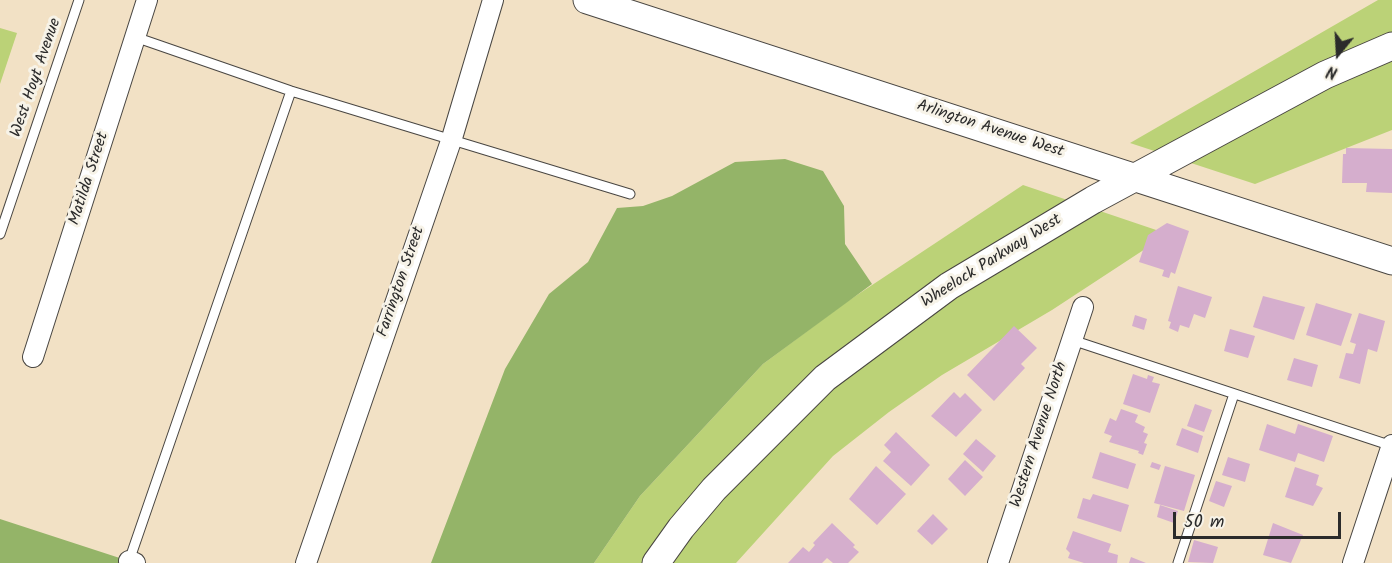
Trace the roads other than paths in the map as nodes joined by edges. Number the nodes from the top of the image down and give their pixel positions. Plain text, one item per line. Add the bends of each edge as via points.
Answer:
1 (79, 0) edge
2 (147, 0) edge
3 (493, 0) edge
4 (587, 0) edge
5 (135, 37) junction
6 (1392, 46) edge
7 (291, 91) junction
8 (452, 138) junction
9 (1136, 178) junction
10 (630, 194) dead end
11 (0, 234) edge
12 (1392, 261) edge
13 (1083, 307) dead end
14 (1072, 340) junction
15 (33, 357) dead end
16 (1234, 394) junction
17 (1392, 446) edge
18 (132, 562) edge
19 (306, 563) edge
20 (656, 563) edge
21 (998, 563) edge
22 (1178, 563) edge
23 (1353, 563) edge

1 - 11 lane, West Hoyt Avenue
2 - 5 street, Matilda Street
3 - 8 street, Farrington Street
4 - 9 street, Arlington Avenue West
5 - 7 lane
5 - 15 street, Matilda Street
6 - 9 street, Wheelock Parkway West via 1325,75
7 - 8 lane
7 - 18 lane
8 - 10 lane
8 - 19 street, Farrington Street
9 - 12 street, Arlington Avenue West
9 - 20 street, Wheelock Parkway West via 959,280 825,378 714,489
13 - 14 street, Western Avenue North
14 - 16 lane
14 - 21 street, Western Avenue North
16 - 17 lane
16 - 22 lane
17 - 23 street

